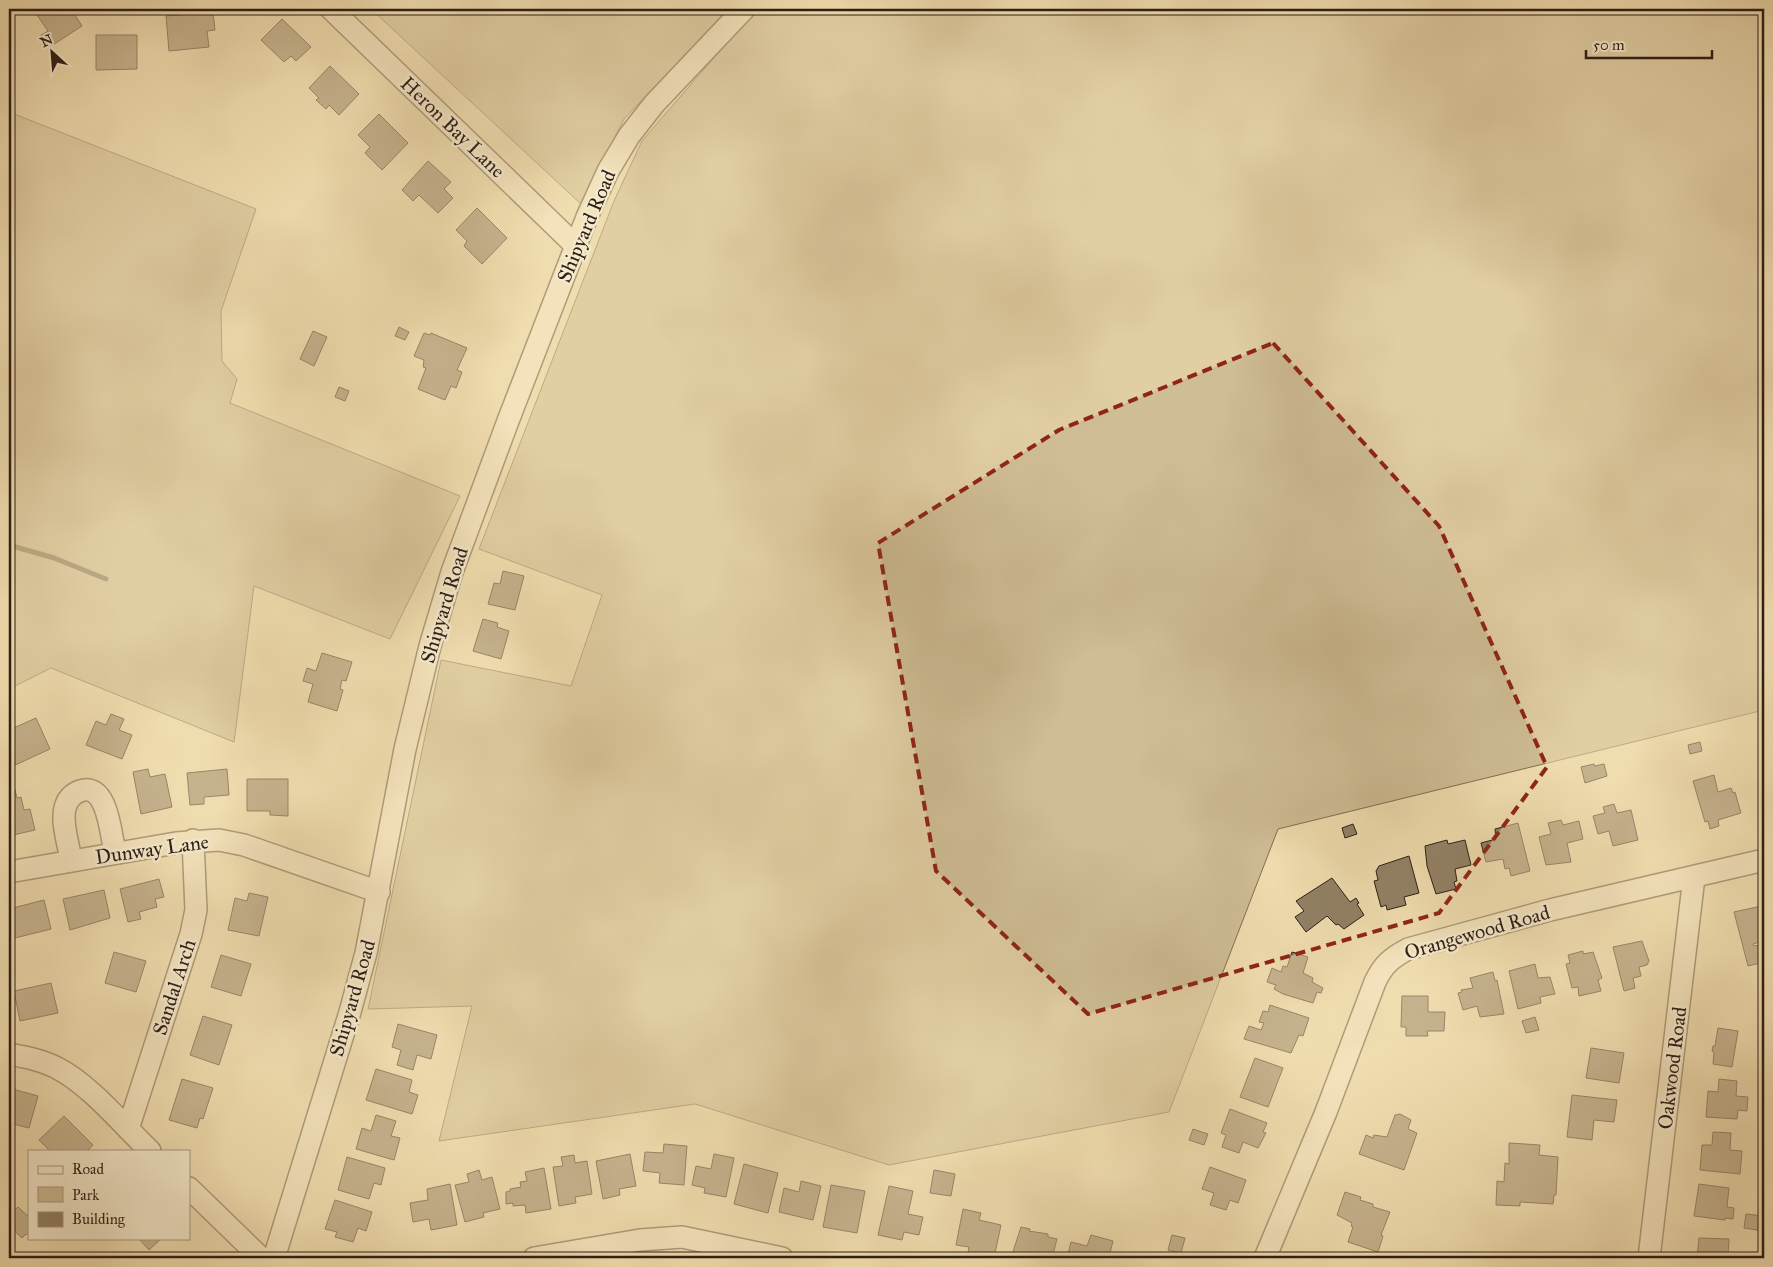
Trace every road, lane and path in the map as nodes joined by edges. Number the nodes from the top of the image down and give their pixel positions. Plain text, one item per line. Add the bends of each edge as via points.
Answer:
1 (331, 9) edge
2 (744, 9) edge
3 (576, 246) junction
4 (193, 840) junction
5 (115, 853) junction
6 (1764, 860) edge
7 (72, 861) junction
8 (9, 872) edge
9 (1694, 877) junction
10 (379, 892) junction
11 (9, 1054) edge
12 (128, 1129) junction
13 (149, 1150) edge
14 (190, 1189) edge
15 (261, 1258) edge
16 (274, 1258) edge
17 (534, 1258) edge
18 (782, 1258) edge
19 (1265, 1258) edge
20 (1649, 1258) edge

1 - 3 street, Heron Bay Lane
2 - 3 street, Shipyard Road via 654,104 629,136 608,171
3 - 10 street, Shipyard Road via 452,572 417,696
4 - 5 street, Dunway Lane
4 - 10 street, Dunway Lane via 244,844
4 - 12 street, Sandal Arch via 196,910 191,934
5 - 7 street, Dunway Lane
5 - 7 street via 104,803 92,791 83,790 69,799 65,808
6 - 9 street, Orangewood Road
7 - 8 street, Dunway Lane
9 - 19 street, Orangewood Road via 1550,910 1408,949 1391,958 1375,982 1326,1112
9 - 20 street, Oakwood Road
10 - 16 street, Shipyard Road via 350,1012
11 - 12 street via 30,1057 57,1067 79,1082
12 - 13 street
14 - 15 street
17 - 18 street via 640,1240 682,1237

